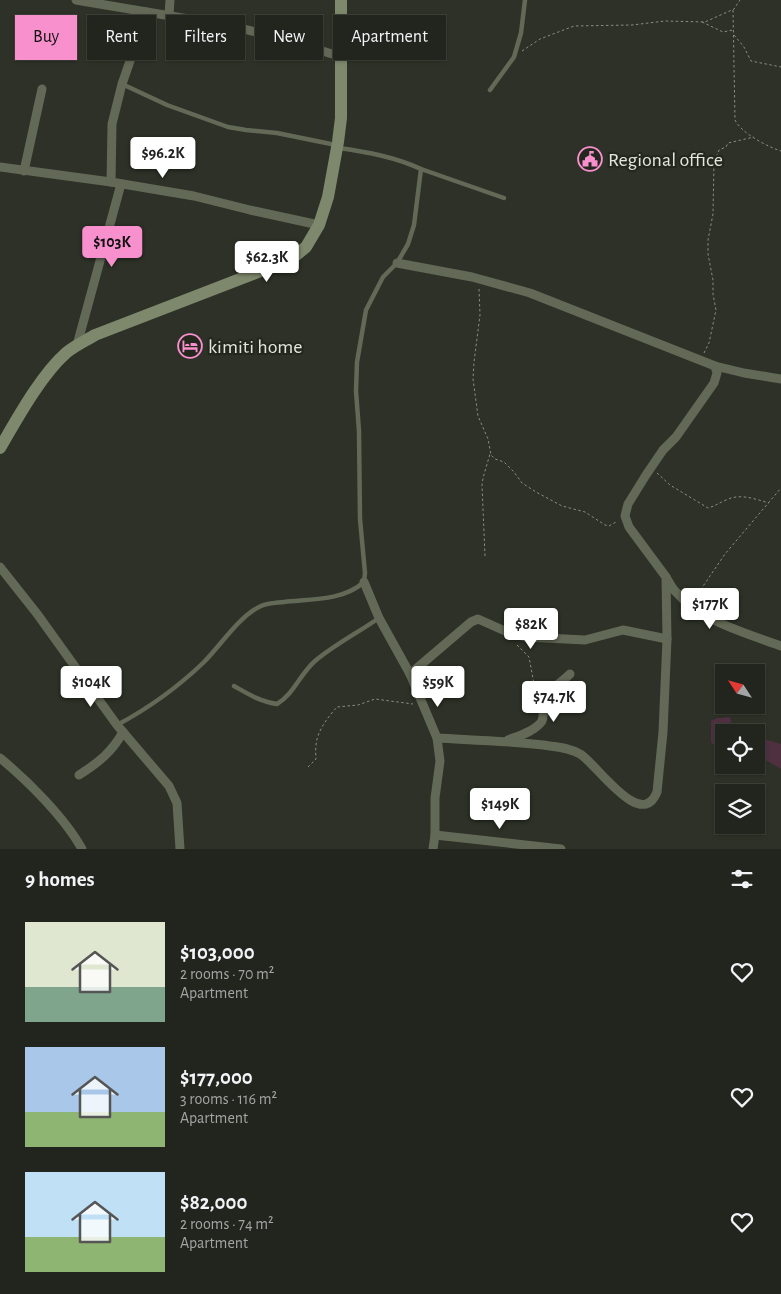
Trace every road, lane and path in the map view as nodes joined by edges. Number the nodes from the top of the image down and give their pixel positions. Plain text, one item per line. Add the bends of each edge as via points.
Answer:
1 (76, 0) edge
2 (170, 0) edge
3 (341, 0) edge
4 (525, 0) edge
5 (740, 0) edge
6 (91, 1) edge
7 (733, 10) junction
8 (147, 12) junction
9 (169, 15) joint
10 (341, 15) edge
11 (702, 22) junction
12 (245, 29) edge
13 (733, 30) junction
14 (733, 34) junction
15 (333, 54) edge
16 (514, 57) junction
17 (342, 60) edge
18 (781, 67) edge
19 (122, 84) junction
20 (42, 89) dead end
21 (490, 90) dead end
22 (754, 137) junction
23 (338, 147) junction
24 (781, 151) edge
25 (0, 167) edge
26 (421, 169) junction
27 (24, 171) junction
28 (111, 182) junction
29 (121, 184) junction
30 (504, 198) dead end
31 (319, 225) junction
32 (397, 263) junction
33 (478, 278) junction
34 (77, 345) junction
35 (700, 360) junction
36 (716, 366) junction
37 (781, 378) edge
38 (0, 448) edge
39 (490, 453) junction
40 (651, 468) junction
41 (781, 488) edge
42 (769, 503) junction
43 (625, 516) junction
44 (485, 556) dead end
45 (0, 567) edge
46 (666, 577) junction
47 (364, 582) junction
48 (690, 605) junction
49 (379, 618) junction
50 (505, 631) junction
51 (667, 639) junction
52 (781, 646) edge
53 (410, 674) junction
54 (570, 674) dead end
55 (234, 686) dead end
56 (424, 705) junction
57 (542, 707) junction
58 (120, 729) junction
59 (437, 738) junction
60 (508, 741) junction
61 (1, 763) edge
62 (308, 767) dead end
63 (79, 775) dead end
64 (435, 835) junction
65 (82, 849) edge
66 (180, 849) edge
67 (433, 849) edge
68 (561, 849) edge

1 - 6 street
2 - 9 street
3 - 10 street
4 - 16 lane via 521,34
5 - 7 path
6 - 8 street
7 - 11 path
7 - 13 path
8 - 9 street
8 - 19 street
11 - 13 path via 723,32
11 - 16 path via 574,26 540,39
12 - 15 street
13 - 14 path
14 - 18 path via 751,61
14 - 22 path via 735,120
16 - 21 lane
17 - 23 street
19 - 23 lane via 167,105 228,127 277,133
19 - 28 street via 112,124
20 - 27 street
22 - 24 path
22 - 35 path via 728,142 719,150 714,163 708,254 716,310 708,347
23 - 26 lane via 382,156
23 - 31 street
25 - 27 street
26 - 30 lane
26 - 32 lane via 414,225
27 - 28 street
28 - 29 street
29 - 31 street via 194,196
29 - 34 street
31 - 34 street via 306,247 279,264 95,335
32 - 33 street
32 - 47 lane via 383,278 366,310 357,362
33 - 35 street via 530,293
33 - 39 path via 480,315 474,379 478,416
34 - 38 street via 56,363 32,395
35 - 36 street
36 - 37 street
36 - 40 street via 714,383
39 - 43 path via 511,468 522,483 562,506 585,512 609,526
39 - 44 path via 482,485
40 - 42 path via 670,485 708,508 734,497
40 - 43 street via 628,504
41 - 42 path
42 - 48 path via 725,554
43 - 46 street via 629,527
45 - 58 street
46 - 48 street via 677,594
46 - 51 street
47 - 49 street
47 - 58 lane via 348,592 329,597 261,606 175,687
48 - 52 street via 733,628
49 - 53 street
49 - 55 lane via 315,661 292,692 277,704
50 - 51 street via 525,637 574,641 623,630
50 - 53 street via 475,620
50 - 57 path via 529,657 536,694
51 - 60 street via 655,799 638,804 628,799 575,751
53 - 56 street
54 - 57 street via 545,697
56 - 59 street
56 - 62 path via 375,699 337,707 319,735 316,759
57 - 60 street via 541,722
58 - 63 street via 116,745
58 - 66 street via 175,795
59 - 60 street
59 - 64 street via 440,761
61 - 65 street via 48,805
64 - 67 street
64 - 68 street

